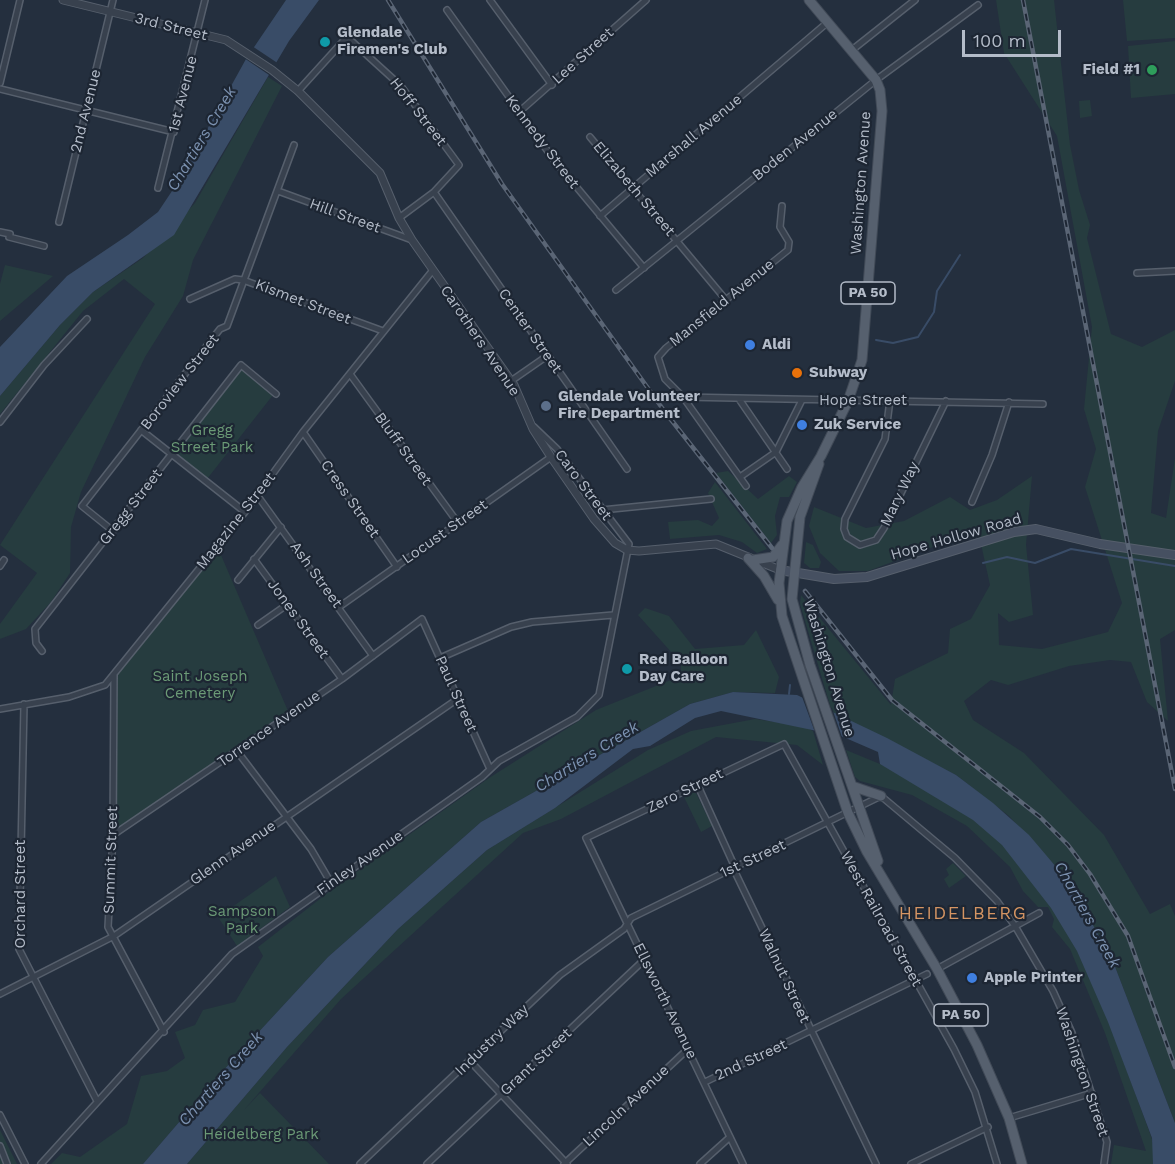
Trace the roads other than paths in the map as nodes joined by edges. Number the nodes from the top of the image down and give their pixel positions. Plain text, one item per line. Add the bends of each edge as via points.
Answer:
1 (20, 0) edge
2 (63, 0) edge
3 (113, 0) edge
4 (206, 0) edge
5 (490, 0) edge
6 (645, 0) edge
7 (809, 0) edge
8 (915, 0) edge
9 (978, 5) dead end
10 (447, 10) dead end
11 (110, 12) junction
12 (828, 22) junction
13 (198, 33) junction
14 (852, 50) junction
15 (273, 70) joint
16 (876, 80) junction
17 (0, 83) edge
18 (552, 85) junction
19 (0, 89) edge
20 (298, 91) junction
21 (87, 110) junction
22 (519, 112) junction
23 (174, 132) junction
24 (590, 137) dead end
25 (294, 145) dead end
26 (158, 188) dead end
27 (633, 188) junction
28 (278, 191) junction
29 (434, 192) junction
30 (782, 206) dead end
31 (600, 216) junction
32 (399, 218) junction
33 (58, 222) dead end
34 (0, 232) edge
35 (412, 240) junction
36 (678, 241) junction
37 (44, 246) dead end
38 (644, 268) junction
39 (433, 270) junction
40 (1175, 271) edge
41 (1137, 273) dead end
42 (243, 280) junction
43 (616, 290) dead end
44 (190, 299) dead end
45 (726, 300) junction
46 (87, 319) dead end
47 (383, 331) junction
48 (547, 356) junction
49 (350, 374) junction
50 (511, 381) junction
51 (276, 394) dead end
52 (682, 397) junction
53 (739, 399) junction
54 (802, 400) junction
55 (890, 400) junction
56 (848, 401) junction
57 (946, 401) junction
58 (1009, 402) junction
59 (1042, 404) dead end
60 (0, 422) edge
61 (531, 424) junction
62 (141, 430) junction
63 (303, 432) junction
64 (776, 452) junction
65 (172, 454) junction
66 (821, 456) junction
67 (551, 457) junction
68 (627, 469) dead end
69 (787, 469) dead end
70 (740, 477) junction
71 (746, 486) dead end
72 (257, 495) junction
73 (711, 499) dead end
74 (972, 502) dead end
75 (602, 510) junction
76 (245, 512) junction
77 (458, 523) junction
78 (281, 527) junction
79 (113, 531) junction
80 (785, 540) junction
81 (627, 550) junction
82 (1175, 555) edge
83 (254, 559) junction
84 (750, 559) junction
85 (4, 560) dead end
86 (0, 566) edge
87 (397, 567) junction
88 (780, 570) junction
89 (793, 573) junction
90 (238, 580) dead end
91 (288, 604) junction
92 (780, 605) junction
93 (339, 607) junction
94 (613, 615) junction
95 (422, 619) joint
96 (258, 625) dead end
97 (42, 651) dead end
98 (373, 656) junction
99 (440, 658) junction
100 (114, 675) junction
101 (342, 679) junction
102 (459, 698) junction
103 (24, 704) junction
104 (0, 708) edge
105 (784, 744) joint
106 (237, 751) junction
107 (490, 769) junction
108 (851, 785) junction
109 (698, 786) junction
110 (880, 796) junction
111 (859, 808) junction
112 (848, 813) junction
113 (286, 817) junction
114 (829, 823) junction
115 (113, 835) junction
116 (586, 838) joint
117 (734, 868) junction
118 (882, 873) junction
119 (331, 883) junction
120 (1039, 913) dead end
121 (627, 922) junction
122 (1015, 926) junction
123 (114, 936) junction
124 (645, 959) junction
125 (937, 969) junction
126 (927, 974) dead end
127 (33, 978) junction
128 (914, 981) junction
129 (0, 994) edge
130 (164, 1032) junction
131 (811, 1032) junction
132 (688, 1049) junction
133 (470, 1061) junction
134 (705, 1082) junction
135 (1092, 1093) junction
136 (502, 1095) junction
137 (97, 1101) junction
138 (1, 1118) edge
139 (1009, 1118) junction
140 (988, 1127) junction
141 (730, 1137) junction
142 (0, 1146) edge
143 (7, 1164) edge
144 (25, 1164) edge
145 (40, 1164) edge
146 (360, 1164) edge
147 (427, 1164) edge
148 (565, 1164) edge
149 (700, 1164) edge
150 (743, 1164) edge
151 (876, 1164) edge
152 (911, 1164) edge
153 (997, 1164) edge
154 (1022, 1164) edge
155 (1104, 1164) edge

1 - 17 street
2 - 11 street, 3rd Street
3 - 11 street, 2nd Avenue
4 - 13 street, 1st Avenue
5 - 18 street
6 - 18 street, Lee Street
7 - 12 main road, Washington Avenue / PA 50
8 - 14 street
9 - 16 street, Boden Avenue
10 - 22 street, Kennedy Street
11 - 13 street, 3rd Street
11 - 21 street, 2nd Avenue
12 - 14 main road, Washington Avenue / PA 50
12 - 27 street, Marshall Avenue
13 - 15 street, 3rd Street via 226,40
13 - 23 street, 1st Avenue
14 - 16 main road, Washington Avenue / PA 50
15 - 20 street, Carothers Avenue
16 - 36 street, Boden Avenue
16 - 56 main road, Washington Avenue / PA 50 via 882,111 864,351
18 - 22 street, Lee Street
19 - 21 street
20 - 29 street, Hoff Street via 347,37 401,87 459,165
20 - 32 street, Carothers Avenue via 380,172
21 - 23 street
21 - 33 street, 2nd Avenue
22 - 31 street, Kennedy Street
23 - 26 street, 1st Avenue
24 - 27 street, Elizabeth Street
25 - 28 street, Boroview Street
27 - 31 street, Marshall Avenue
27 - 36 street, Elizabeth Street
28 - 35 street, Hill Street
28 - 42 street, Boroview Street
29 - 32 street
29 - 48 street, Center Street
30 - 45 street, Mansfield Avenue via 780,227 789,242 788,250
31 - 38 street, Kennedy Street
32 - 35 street, Carothers Avenue
34 - 37 street
35 - 39 street, Carothers Avenue
36 - 38 street, Boden Avenue
36 - 45 street, Elizabeth Street
38 - 43 street, Boden Avenue
39 - 47 street, Magazine Street
39 - 50 street, Carothers Avenue
40 - 41 street
42 - 44 street, Kismet Street via 235,279
42 - 47 street, Kismet Street
42 - 62 street, Boroview Street via 227,326
45 - 52 street, Mansfield Avenue via 658,357 665,379
46 - 60 street via 44,365
47 - 49 street, Magazine Street
48 - 50 street
48 - 68 street, Center Street
49 - 63 street, Magazine Street
49 - 77 street, Bluff Street
50 - 61 street, Carothers Avenue
51 - 65 street, Gregg Street via 241,365
52 - 53 street, Hope Street
52 - 70 street
53 - 54 street, Hope Street
53 - 64 street
54 - 56 street, Hope Street
54 - 64 street
55 - 56 street, Hope Street
55 - 57 street, Hope Street
55 - 57 street, Mary Way via 885,439 845,519 844,529 860,545 876,540
56 - 66 main road, Washington Avenue / PA 50
57 - 58 street, Hope Street
58 - 59 street, Hope Street
58 - 74 street
61 - 67 street, Carothers Avenue
61 - 75 street, Caro Street via 557,449
62 - 65 street
62 - 79 street, Boroview Street via 82,506
63 - 72 street, Magazine Street
63 - 87 street, Cress Street
64 - 69 street
64 - 70 street
65 - 76 street
65 - 79 street, Gregg Street
66 - 80 main road, Washington Avenue / PA 50 via 791,510
66 - 89 main road, Washington Avenue / PA 50 via 800,517
67 - 77 street, Locust Street
67 - 81 street, Carothers Avenue via 594,519 615,543
70 - 71 street
72 - 76 street, Magazine Street
72 - 78 street, Ash Street
73 - 75 street
75 - 81 street, Caro Street via 627,541
76 - 100 street, Magazine Street
77 - 87 street, Locust Street
78 - 83 street
78 - 93 street, Ash Street
79 - 97 street, Gregg Street via 35,629 33,635
80 - 84 main road via 773,557
80 - 88 main road, Washington Avenue / PA 50
81 - 84 street via 716,543
81 - 94 street, Finley Avenue
82 - 89 main road, Hope Hollow Road via 1029,529 867,577 834,579
83 - 90 street
83 - 91 street, Jones Street
84 - 88 street
84 - 92 main road via 768,580
85 - 86 street
87 - 93 street, Locust Street
88 - 89 main road, Hope Hollow Road
88 - 92 main road, Washington Avenue / PA 50
89 - 108 main road, Washington Avenue / PA 50 via 794,610
91 - 96 street
91 - 101 street, Jones Street
92 - 112 main road, Washington Avenue / PA 50
93 - 98 street, Ash Street
94 - 99 street via 521,624
94 - 107 street, Finley Avenue via 599,695 593,704
95 - 98 street, Torrence Avenue
95 - 99 street, Paul Street
98 - 101 street, Torrence Avenue
99 - 102 street, Paul Street
100 - 103 street, Magazine Street via 105,685 88,693
100 - 115 street, Summit Street
101 - 106 street, Torrence Avenue
102 - 107 street, Paul Street
102 - 113 street, Glenn Avenue
103 - 104 street, Magazine Street
103 - 127 street, Orchard Street via 19,950
105 - 109 street, Zero Street
105 - 114 street, West Railroad Street
106 - 113 street
106 - 115 street, Torrence Avenue
107 - 119 street, Finley Avenue
108 - 110 main road
108 - 111 main road, PA 50
109 - 116 street, Zero Street
109 - 117 street, Walnut Street
110 - 111 street, 1st Street
110 - 122 street, Washington Street via 955,858 997,901
111 - 112 street, 1st Street
111 - 118 main road, PA 50
112 - 114 street, 1st Street
112 - 118 main road, PA 50
113 - 119 street
113 - 123 street, Glenn Avenue
114 - 117 street, 1st Street
114 - 128 street, West Railroad Street
115 - 123 street, Summit Street via 108,927
116 - 121 street, Ellsworth Avenue
117 - 121 street, 1st Street
117 - 131 street, Walnut Street
118 - 125 main road, PA 50
119 - 130 street, Finley Avenue via 232,954
120 - 122 street
121 - 124 street, Ellsworth Avenue
121 - 133 street, Industry Way via 624,929 560,975
122 - 125 street
122 - 135 street, Washington Street via 1061,1009
123 - 127 street, Glenn Avenue
123 - 130 street, Summit Street
124 - 132 street, Ellsworth Avenue
124 - 136 street, Grant Street
125 - 139 main road, PA 50 via 981,1053
126 - 128 street, 2nd Street
127 - 129 street, Glenn Avenue
127 - 137 street, Orchard Street
128 - 131 street, 2nd Street
128 - 140 street, West Railroad Street via 958,1057
130 - 137 street, Finley Avenue
131 - 134 street, 2nd Street
131 - 151 street, Walnut Street
132 - 134 street, Ellsworth Avenue
132 - 148 street, Lincoln Avenue
133 - 136 street
133 - 146 street, Industry Way
134 - 141 street, Ellsworth Avenue
135 - 139 street
135 - 155 street, Washington Street via 1107,1142
136 - 147 street, Grant Street
136 - 148 street
137 - 145 street, Finley Avenue
138 - 144 street
139 - 154 main road, PA 50
140 - 152 street
140 - 153 street, West Railroad Street
141 - 149 street
141 - 150 street, Ellsworth Avenue
142 - 143 street

